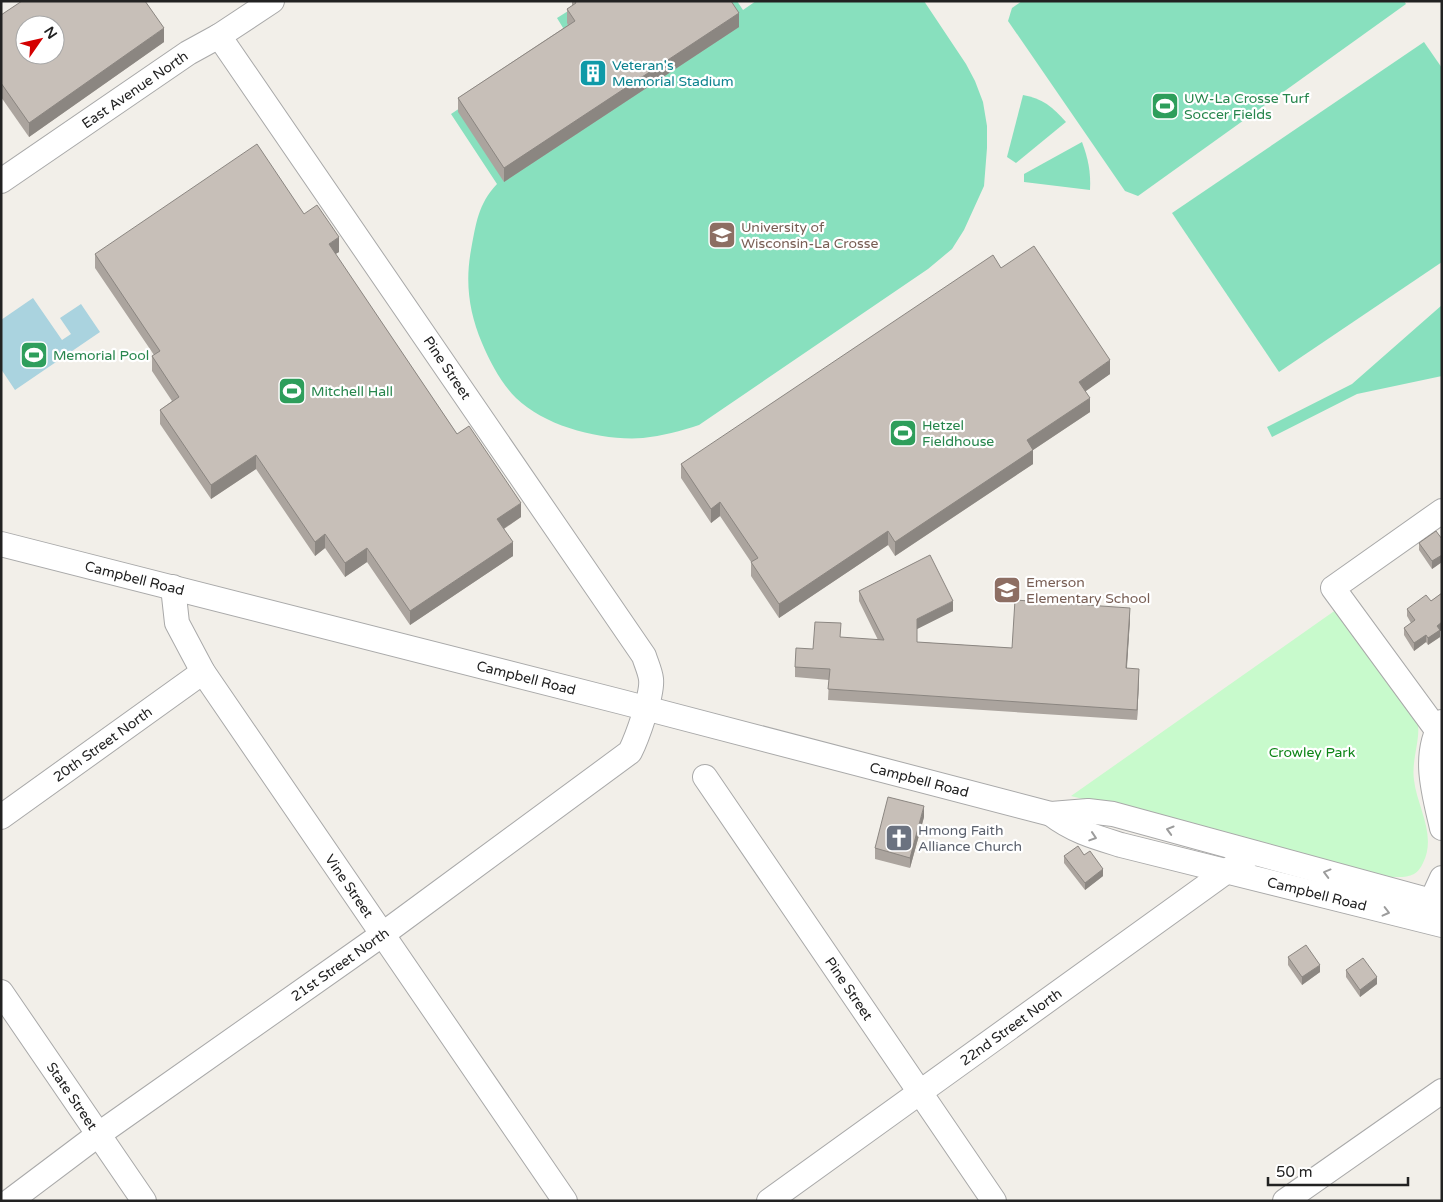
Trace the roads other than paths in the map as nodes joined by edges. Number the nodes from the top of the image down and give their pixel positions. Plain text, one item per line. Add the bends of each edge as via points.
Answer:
1 (272, 1) edge
2 (219, 36) junction
3 (1, 181) edge
4 (1442, 511) edge
5 (1, 544) edge
6 (173, 588) junction
7 (204, 672) junction
8 (646, 708) junction
9 (1439, 726) edge
10 (705, 777) dead end
11 (1051, 814) junction
12 (1, 817) edge
13 (1442, 828) edge
14 (1252, 853) junction
15 (1227, 871) junction
16 (1442, 878) edge
17 (1436, 903) edge
18 (1413, 919) junction
19 (1442, 925) edge
20 (383, 934) junction
21 (1, 992) edge
22 (1442, 1090) edge
23 (921, 1093) junction
24 (99, 1134) junction
25 (10, 1201) edge
26 (144, 1201) edge
27 (565, 1201) edge
28 (769, 1201) edge
29 (994, 1201) edge
30 (1285, 1201) edge

1 - 2 street, East Avenue North
2 - 3 street, East Avenue North via 188,53
2 - 8 street, Pine Street via 644,656 651,680
4 - 9 street via 1333,588
5 - 6 street, Campbell Road
6 - 7 street, Vine Street via 177,624
6 - 8 street, Campbell Road
7 - 12 street, 20th Street North
7 - 20 street, Vine Street
8 - 11 street, Campbell Road
8 - 20 street, 21st Street North via 630,752
9 - 13 street via 1430,769
10 - 23 street, Pine Street
14 -> 11 street, Campbell Road via 1113,814 1088,811
11 -> 15 street, Campbell Road via 1066,825 1121,846
14 - 15 street, 22nd Street North
17 -> 14 street, Campbell Road
15 -> 18 street, Campbell Road
15 - 23 street, 22nd Street North
16 - 17 street
17 - 18 street
18 - 19 street, Campbell Road
20 - 24 street, 21st Street North
20 - 27 street, Vine Street
21 - 24 street, State Street
22 - 30 street
23 - 28 street, 22nd Street North
23 - 29 street, Pine Street
24 - 25 street, 21st Street North
24 - 26 street, State Street

